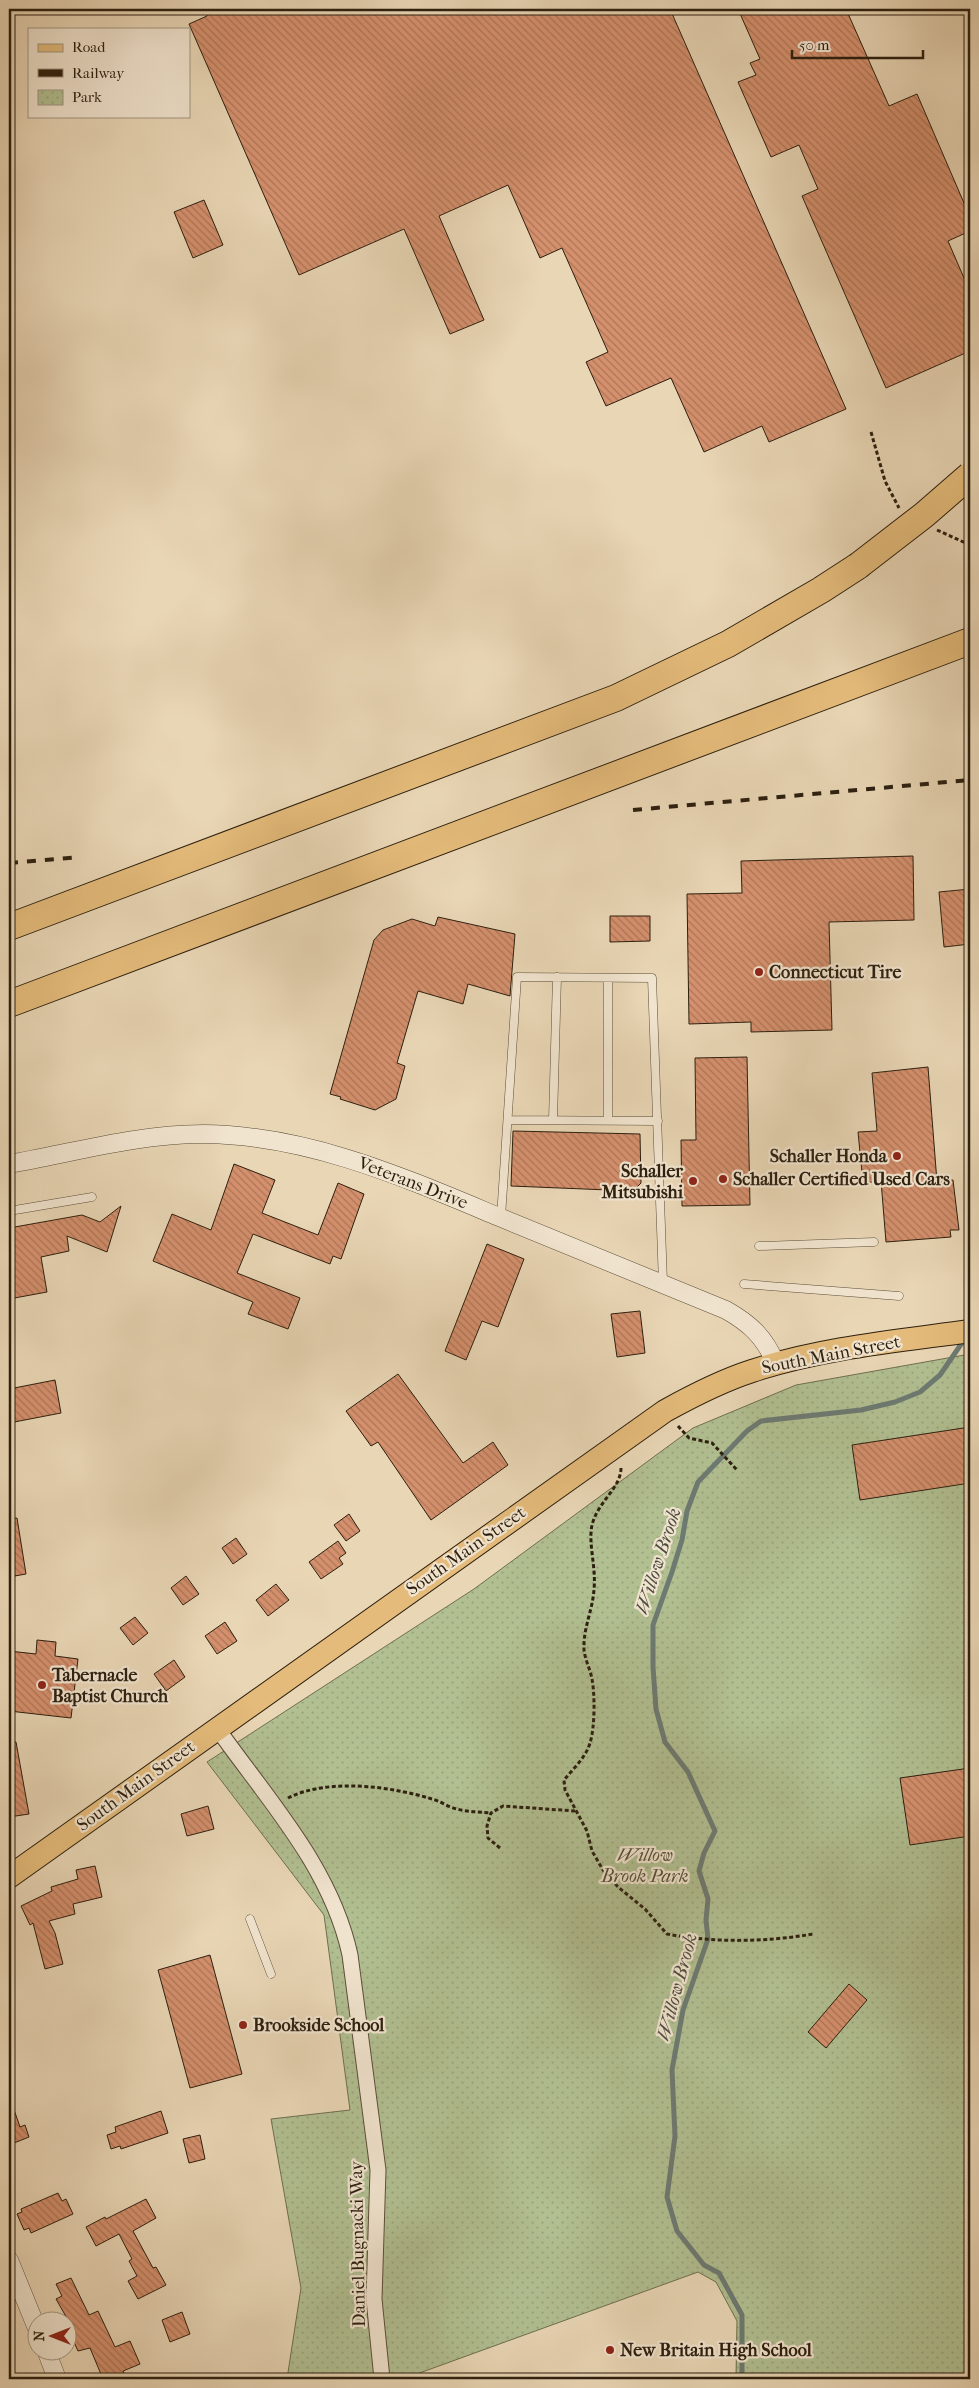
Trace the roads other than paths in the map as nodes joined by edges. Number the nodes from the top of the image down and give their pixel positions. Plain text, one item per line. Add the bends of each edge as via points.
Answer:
1 (970, 476) edge
2 (970, 641) edge
3 (9, 927) edge
4 (557, 978) junction
5 (608, 978) junction
6 (9, 1004) edge
7 (508, 1120) junction
8 (554, 1120) junction
9 (608, 1120) junction
10 (658, 1121) junction
11 (9, 1164) edge
12 (92, 1197) dead end
13 (9, 1211) edge
14 (501, 1217) junction
15 (874, 1242) dead end
16 (759, 1246) dead end
17 (663, 1283) junction
18 (744, 1284) dead end
19 (899, 1296) dead end
20 (960, 1333) edge
21 (776, 1364) junction
22 (217, 1728) junction
23 (9, 1877) edge
24 (250, 1919) dead end
25 (271, 1974) dead end
26 (9, 2260) edge
27 (29, 2310) edge
28 (50, 2360) edge
29 (57, 2379) edge
30 (382, 2379) edge

1 - 3 highway, bridge via 858,566 814,594 728,644 616,698
2 - 6 highway
4 - 5 lane
4 - 7 lane via 517,977
4 - 8 lane
5 - 9 lane
5 - 10 lane via 652,978
7 - 8 lane
7 - 14 lane
8 - 9 lane
9 - 10 lane
10 - 17 lane
11 - 14 street, Veterans Drive via 179,1135 269,1138 324,1150 366,1164
12 - 13 lane
14 - 17 street, Veterans Drive
15 - 16 lane
17 - 21 street, Veterans Drive via 743,1320 757,1331
18 - 19 lane
20 - 21 main road, South Main Street
21 - 22 main road, South Main Street via 726,1381 646,1422
22 - 23 main road, South Main Street
22 - 30 street, Daniel Bugnacki Way via 275,1805 313,1864 345,1932 378,2170 374,2284
24 - 25 lane
26 - 27 street
28 - 29 street

